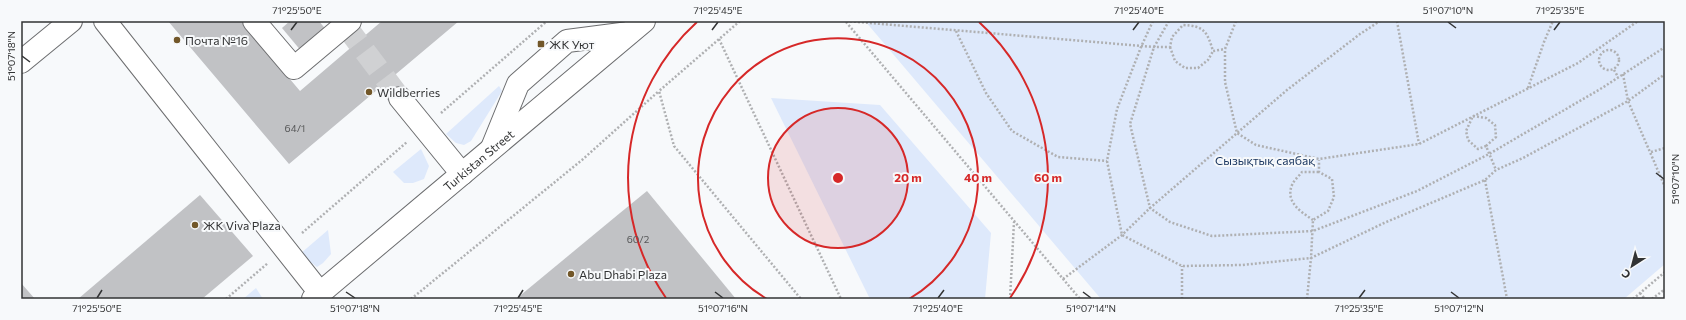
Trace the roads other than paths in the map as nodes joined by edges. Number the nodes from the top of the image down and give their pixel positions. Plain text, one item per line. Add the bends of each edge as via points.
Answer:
1 (71, 21) edge
2 (105, 21) edge
3 (254, 21) edge
4 (350, 21) edge
5 (637, 27) edge
6 (21, 62) edge
7 (400, 98) tunnel mouth
8 (492, 148) junction
9 (462, 174) junction
10 (317, 296) edge

1 - 6 main road
2 - 10 main road via 285,248
3 - 4 main road via 294,68
5 - 8 main road, Turkistan Street
5 - 8 main road via 567,41 518,84
7 - 9 main road
8 - 9 main road, Turkistan Street
9 - 10 main road, Turkistan Street

